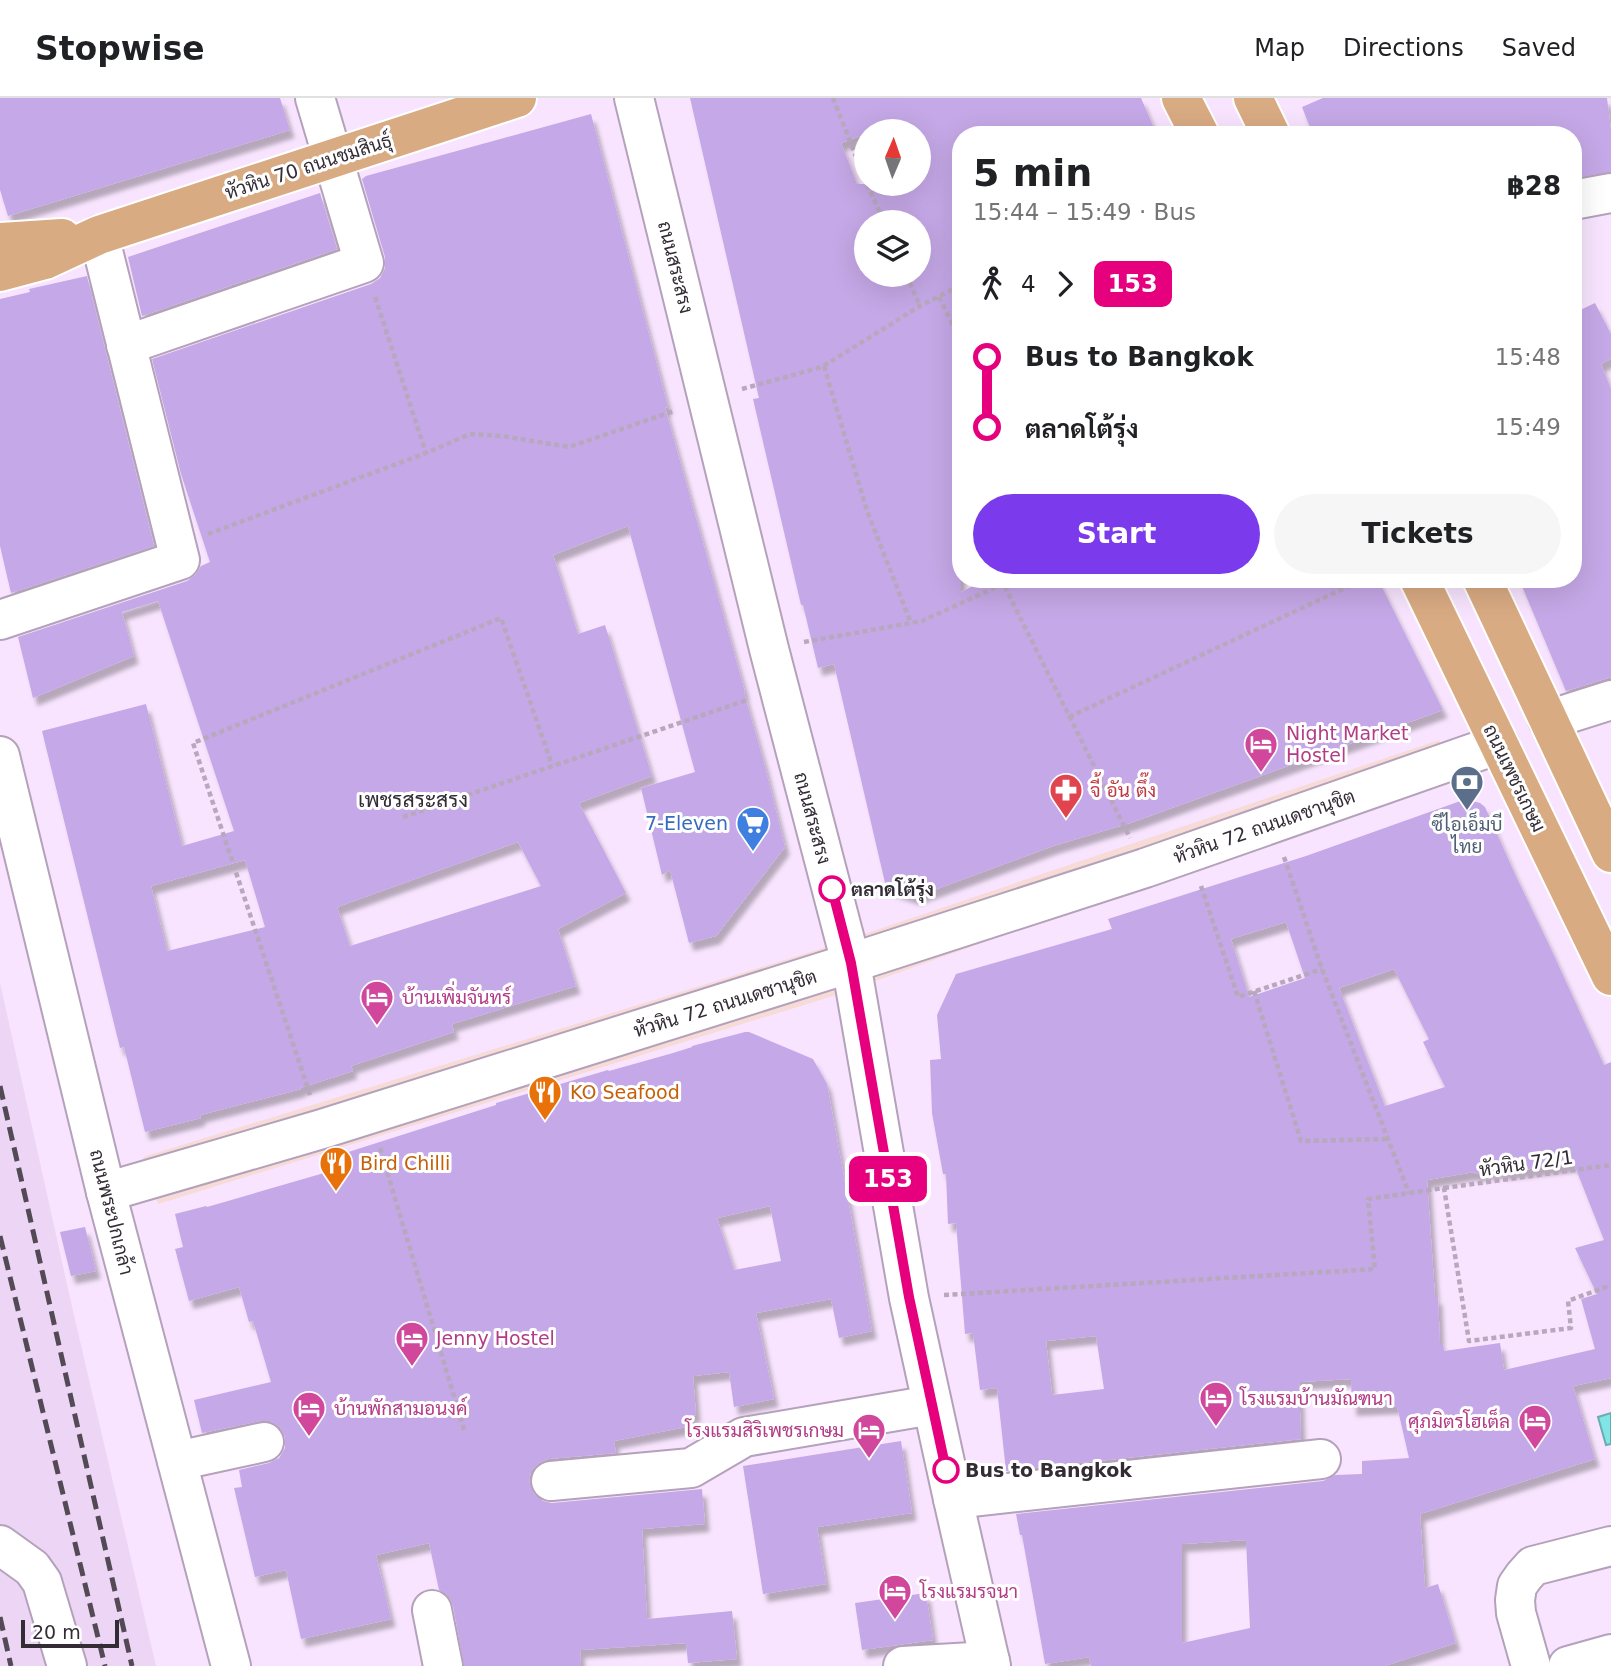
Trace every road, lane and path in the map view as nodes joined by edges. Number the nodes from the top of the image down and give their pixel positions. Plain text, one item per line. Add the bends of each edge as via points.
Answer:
1 (315, 98) edge
2 (517, 98) edge
3 (634, 98) edge
4 (832, 98) edge
5 (1181, 98) edge
6 (1253, 98) edge
7 (1195, 126) edge
8 (1267, 126) edge
9 (854, 151) edge
10 (333, 157) junction
11 (1611, 192) edge
12 (1582, 198) edge
13 (99, 235) junction
14 (0, 242) edge
15 (364, 263) junction
16 (0, 272) edge
17 (911, 287) edge
18 (952, 290) edge
19 (939, 297) junction
20 (920, 306) junction
21 (952, 324) edge
22 (126, 345) junction
23 (824, 366) junction
24 (708, 399) junction
25 (426, 453) junction
26 (176, 546) junction
27 (990, 588) edge
28 (1005, 588) edge
29 (1345, 588) edge
30 (1423, 588) edge
31 (1486, 588) edge
32 (0, 620) edge
33 (911, 623) junction
34 (769, 649) junction
35 (779, 689) junction
36 (1611, 700) edge
37 (1069, 718) junction
38 (1548, 720) junction
39 (1499, 744) junction
40 (0, 756) edge
41 (552, 765) junction
42 (403, 817) dead end
43 (1272, 823) junction
44 (1190, 852) junction
45 (1611, 853) edge
46 (1145, 868) junction
47 (851, 963) junction
48 (1322, 968) junction
49 (1611, 976) edge
50 (1254, 991) junction
51 (370, 1114) junction
52 (321, 1129) junction
53 (1388, 1139) junction
54 (1611, 1165) edge
55 (1444, 1188) junction
56 (106, 1192) junction
57 (1409, 1193) junction
58 (1611, 1285) edge
59 (909, 1297) junction
60 (932, 1405) junction
61 (465, 1433) dead end
62 (264, 1442) dead end
63 (1321, 1459) dead end
64 (177, 1461) junction
65 (551, 1481) dead end
66 (953, 1499) junction
67 (0, 1545) edge
68 (1611, 1546) edge
69 (432, 1610) dead end
70 (1611, 1654) edge
71 (991, 1663) edge
72 (67, 1666) edge
73 (231, 1666) edge
74 (443, 1666) edge
75 (903, 1666) edge
76 (1531, 1666) edge
77 (1568, 1666) edge

1 - 10 street
2 - 10 main road, หัวหิน 70 ถนนชมสินธุ์
3 - 24 street, ถนนสระสรง
4 - 9 path
5 - 7 main road
6 - 8 main road
10 - 13 main road, หัวหิน 70 ถนนชมสินธุ์
10 - 15 street
11 - 12 street
13 - 14 main road, หัวหิน 70 ถนนชมสินธุ์
13 - 16 main road, หัวหิน 70 ถนนชมสินธุ์ via 45,260
13 - 22 street
15 - 22 street
15 - 25 path
17 - 20 path
18 - 19 path
19 - 20 path
19 - 21 path
20 - 23 path
22 - 26 street
23 - 24 path
23 - 33 path via 867,511
24 - 25 path via 569,447 470,434
24 - 34 street, ถนนสระสรง
25 - 26 path
26 - 32 street via 180,561
27 - 33 path
28 - 37 path
29 - 37 path
30 - 39 main road, ถนนเพชรเกษม
31 - 38 main road
33 - 34 path
34 - 35 street, ถนนสระสรง
35 - 41 path
35 - 47 street, ถนนสระสรง
36 - 38 street
37 - 46 path
38 - 45 main road
39 - 43 street, หัวหิน 72 ถนนเดชานุชิต
39 - 49 main road, ถนนเพชรเกษม
40 - 56 street, ถนนพระปกเกล้า
41 - 42 path
41 - 52 path via 501,618 193,743
43 - 44 street, หัวหิน 72 ถนนเดชานุชิต
43 - 48 path
44 - 46 street, หัวหิน 72 ถนนเดชานุชิต
44 - 50 path via 1238,997
46 - 47 street, หัวหิน 72 ถนนเดชานุชิต
47 - 51 street, หัวหิน 72 ถนนเดชานุชิต
47 - 59 street, ถนนสระสรง
48 - 50 path
48 - 53 path
50 - 53 path via 1301,1141
51 - 52 street, หัวหิน 72 ถนนเดชานุชิต
51 - 61 path
52 - 56 street, หัวหิน 72 ถนนเดชานุชิต
53 - 57 path
54 - 55 path, หัวหิน 72/1
55 - 57 path, หัวหิน 72/1
55 - 58 path via 1469,1341 1571,1328 1568,1301
56 - 64 street, ถนนพระปกเกล้า
57 - 59 path, หัวหิน 72/1 via 1368,1199 1375,1269
59 - 60 street, ถนนสระสรง
60 - 65 street via 744,1437 691,1468
60 - 66 street, ถนนสระสรง
62 - 64 street
63 - 66 street
64 - 73 street, ถนนพระปกเกล้า
66 - 71 street, ถนนสระสรง
67 - 72 street via 32,1568 42,1582
68 - 76 street via 1533,1566 1517,1586 1517,1613
69 - 74 street
70 - 77 street
71 - 75 street

